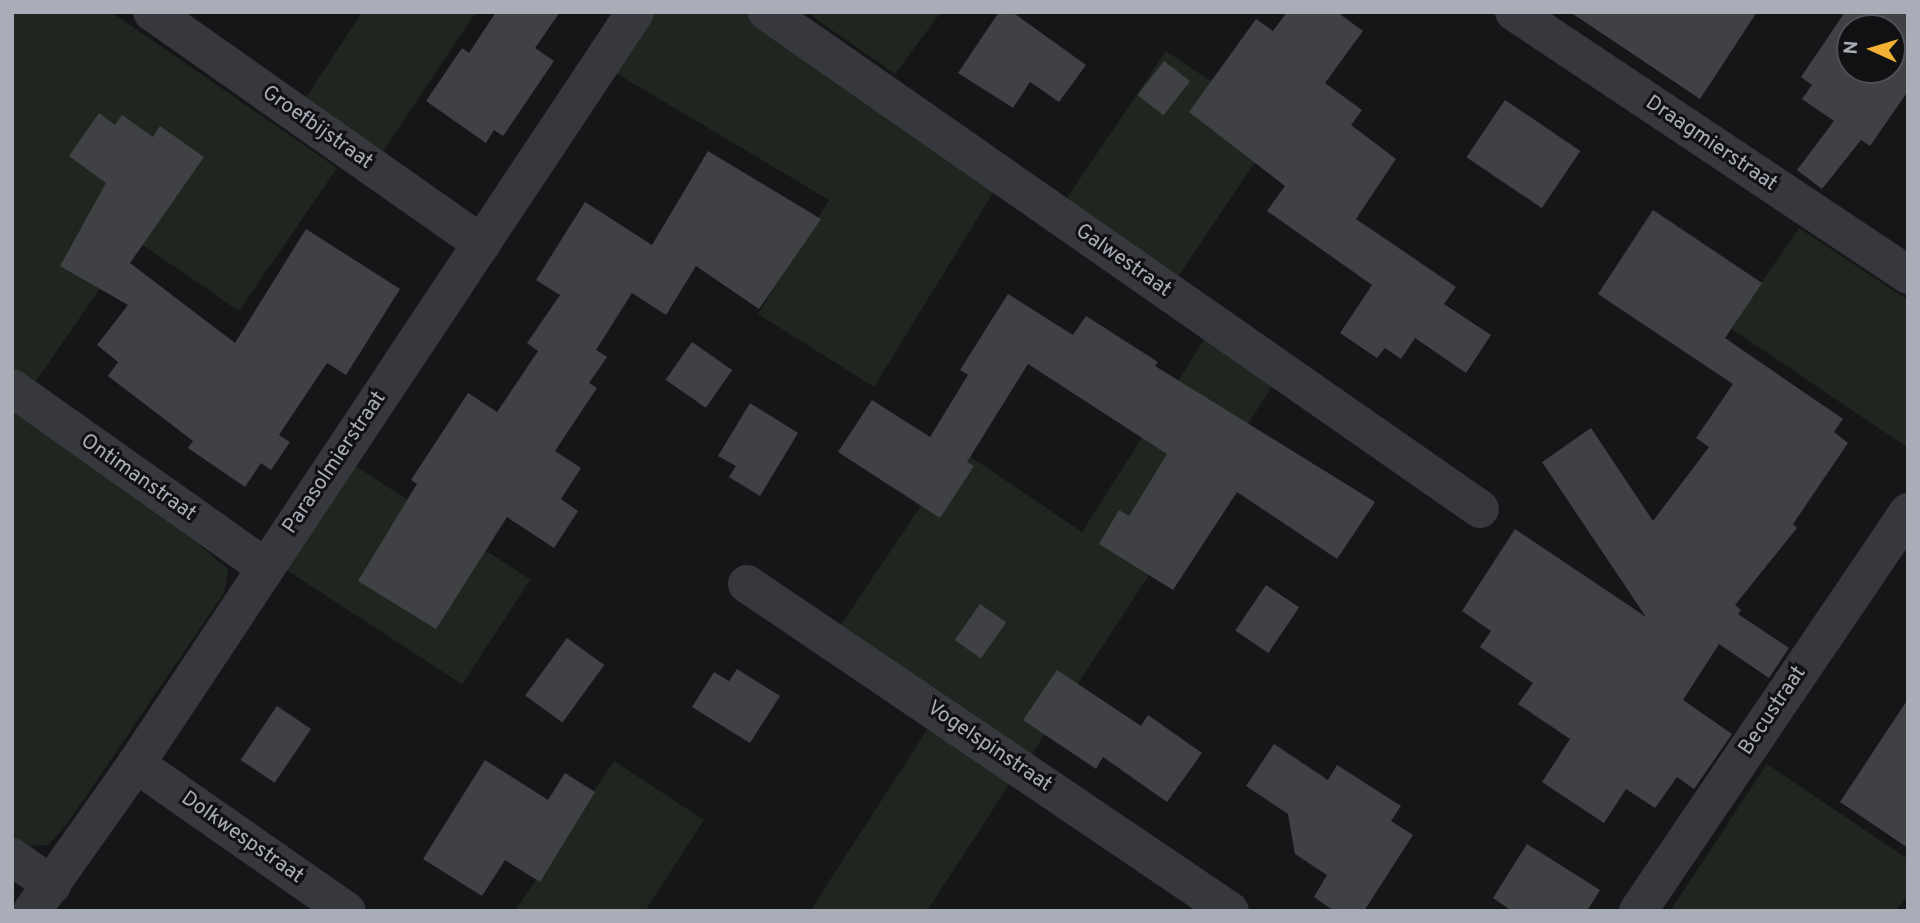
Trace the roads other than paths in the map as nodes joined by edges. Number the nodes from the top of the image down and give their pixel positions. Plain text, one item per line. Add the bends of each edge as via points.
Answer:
1 (152, 12) edge
2 (635, 12) edge
3 (767, 12) edge
4 (1514, 12) edge
5 (482, 244) junction
6 (1908, 275) edge
7 (12, 388) edge
8 (1480, 509) dead end
9 (1908, 512) edge
10 (265, 567) junction
11 (747, 584) dead end
12 (136, 764) junction
13 (12, 857) edge
14 (42, 898) edge
15 (347, 911) edge
16 (1230, 911) edge
17 (1638, 911) edge

1 - 5 street, Groefbijstraat
2 - 5 street, Parasolmierstraat
3 - 8 street, Galwestraat
4 - 6 street, Draagmierstraat
5 - 10 street, Parasolmierstraat
7 - 10 street, Ontimanstraat
9 - 17 street, Becustraat
10 - 12 street, Parasolmierstraat
11 - 16 street, Vogelspinstraat
12 - 14 street, Parasolmierstraat
12 - 15 street, Dolkwespstraat
13 - 14 street

